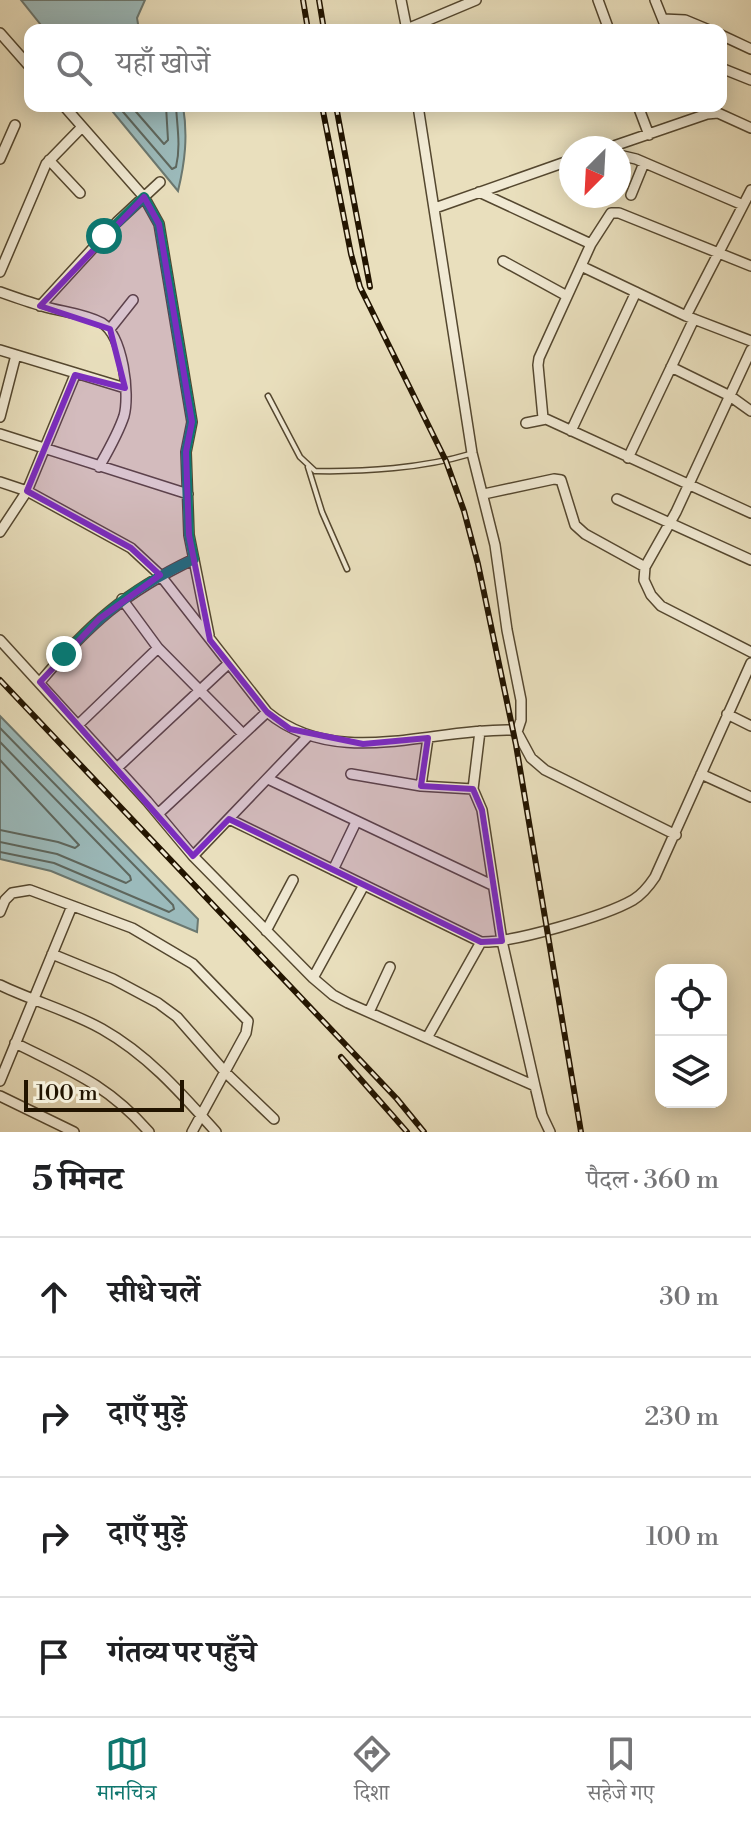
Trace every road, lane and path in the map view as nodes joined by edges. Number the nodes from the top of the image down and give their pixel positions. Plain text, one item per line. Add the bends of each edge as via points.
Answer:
1 (401, 0) edge
2 (476, 0) edge
3 (598, 0) edge
4 (655, 0) edge
5 (663, 19) junction
6 (406, 24) edge
7 (421, 24) edge
8 (607, 24) edge
9 (665, 24) edge
10 (695, 24) edge
11 (0, 33) edge
12 (727, 38) edge
13 (751, 49) edge
14 (24, 60) edge
15 (727, 70) edge
16 (751, 80) edge
17 (69, 112) edge
18 (419, 112) edge
19 (640, 112) edge
20 (701, 112) edge
21 (714, 112) edge
22 (15, 125) dead end
23 (82, 127) junction
24 (751, 128) edge
25 (649, 135) junction
26 (631, 141) edge
27 (0, 159) edge
28 (631, 159) edge
29 (49, 160) junction
30 (644, 163) junction
31 (559, 164) edge
32 (160, 182) dead end
33 (751, 190) edge
34 (479, 192) junction
35 (80, 193) dead end
36 (631, 195) dead end
37 (144, 197) junction
38 (743, 205) junction
39 (435, 208) junction
40 (591, 244) junction
41 (718, 254) junction
42 (503, 261) dead end
43 (581, 266) junction
44 (751, 266) edge
45 (0, 272) edge
46 (0, 292) edge
47 (636, 292) junction
48 (567, 296) junction
49 (133, 300) dead end
50 (40, 306) junction
51 (690, 317) junction
52 (110, 329) junction
53 (751, 341) edge
54 (0, 350) edge
55 (751, 350) edge
56 (16, 355) junction
57 (671, 367) junction
58 (75, 375) junction
59 (125, 388) junction
60 (268, 396) dead end
61 (730, 396) junction
62 (751, 411) edge
63 (0, 417) edge
64 (543, 418) junction
65 (526, 423) dead end
66 (571, 431) junction
67 (0, 434) edge
68 (45, 450) junction
69 (472, 453) junction
70 (628, 458) junction
71 (99, 467) junction
72 (308, 467) junction
73 (0, 482) edge
74 (688, 485) junction
75 (27, 491) junction
76 (188, 494) junction
77 (484, 494) junction
78 (617, 499) dead end
79 (751, 513) edge
80 (669, 523) junction
81 (0, 532) edge
82 (194, 559) junction
83 (751, 560) edge
84 (645, 567) junction
85 (347, 569) dead end
86 (160, 575) junction
87 (122, 599) junction
88 (0, 640) edge
89 (210, 640) junction
90 (158, 648) junction
91 (751, 652) edge
92 (751, 663) edge
93 (228, 664) junction
94 (40, 682) junction
95 (201, 690) junction
96 (267, 712) junction
97 (727, 714) junction
98 (78, 725) junction
99 (751, 726) edge
100 (480, 731) junction
101 (517, 732) junction
102 (243, 734) junction
103 (308, 736) junction
104 (428, 738) junction
105 (117, 768) junction
106 (351, 774) dead end
107 (701, 774) junction
108 (268, 779) junction
109 (421, 786) junction
110 (473, 789) junction
111 (751, 797) edge
112 (158, 814) junction
113 (229, 819) junction
114 (356, 822) junction
115 (676, 835) junction
116 (193, 856) junction
117 (333, 870) junction
118 (293, 880) dead end
119 (364, 885) junction
120 (492, 885) junction
121 (72, 906) junction
122 (0, 912) edge
123 (266, 931) junction
124 (502, 941) junction
125 (481, 942) junction
126 (52, 954) junction
127 (390, 967) dead end
128 (313, 978) junction
129 (0, 985) edge
130 (33, 1000) junction
131 (369, 1012) junction
132 (427, 1038) junction
133 (15, 1043) junction
134 (226, 1073) junction
135 (0, 1081) edge
136 (535, 1086) junction
137 (0, 1096) edge
138 (201, 1116) junction
139 (274, 1119) dead end
140 (74, 1132) edge
141 (149, 1132) edge
142 (192, 1132) edge
143 (216, 1132) edge
144 (550, 1132) edge

1 - 6 street
2 - 7 street
3 - 8 street
4 - 5 street
5 - 9 street
5 - 10 street
11 - 14 street
12 - 13 street
15 - 16 street
17 - 23 street
18 - 39 street
19 - 25 street
20 - 25 street
21 - 24 street
22 - 27 street
23 - 29 street
23 - 37 street
25 - 26 street
28 - 30 street
29 - 35 street
29 - 45 street
30 - 36 street
30 - 38 street
31 - 34 street
32 - 37 street
33 - 38 street
34 - 39 street
34 - 40 street
37 - 50 street
37 - 76 street via 159,224 192,422 186,452
38 - 41 street
39 - 69 street
40 - 41 street via 615,212
40 - 43 street
41 - 44 street
41 - 51 street
42 - 48 street
43 - 47 street
43 - 48 street
46 - 50 street
47 - 51 street
47 - 66 street
48 - 64 street via 538,365
49 - 52 street
50 - 52 street via 82,315
51 - 53 street
51 - 57 street
52 - 59 street via 119,347
54 - 56 street
55 - 61 street
56 - 58 street
56 - 63 street
57 - 61 street
57 - 70 street
58 - 59 street
58 - 68 street
59 - 71 street via 122,421
60 - 72 lane
61 - 62 street
61 - 74 street
64 - 65 street
64 - 66 street
66 - 70 street
67 - 68 street
68 - 71 street
68 - 75 street
69 - 72 lane via 423,464 328,471
69 - 77 street
70 - 74 street
71 - 76 street
72 - 85 lane
73 - 75 street
74 - 79 street
74 - 80 street
75 - 81 street
75 - 86 street via 131,548
76 - 82 street
77 - 84 street via 561,480 575,525
77 - 101 street via 521,700
78 - 80 street
80 - 83 street
80 - 84 street
82 - 86 street
82 - 89 street
84 - 91 street via 644,580 661,606
86 - 87 street
86 - 89 street
87 - 90 street
87 - 94 street
88 - 94 street
89 - 93 street
90 - 95 street
90 - 98 street
92 - 97 street
93 - 95 street
93 - 96 street
94 - 98 street
95 - 102 street
95 - 105 street
96 - 102 street
96 - 103 street
97 - 99 street
97 - 107 street
98 - 105 street
100 - 101 street
100 - 104 street
100 - 110 street
101 - 115 street via 531,758 545,770
102 - 112 street
103 - 104 street via 363,744
103 - 108 street
104 - 109 street
105 - 112 street
106 - 109 street
107 - 111 street
107 - 115 street
108 - 113 street
108 - 114 street
109 - 110 street
110 - 120 street via 482,810
112 - 116 street
113 - 116 street
113 - 117 street
114 - 117 street
114 - 120 street
115 - 124 street via 655,877 632,901
116 - 123 street
117 - 119 street
118 - 123 street
119 - 125 street
119 - 128 street
120 - 124 street
121 - 122 street via 20,890 5,900
121 - 126 street
121 - 134 street via 132,928 184,957 248,1021
123 - 128 street
124 - 125 street
124 - 136 street
125 - 132 street
126 - 130 street
126 - 134 street via 158,1003
127 - 131 street
128 - 131 street via 333,995
129 - 130 street
130 - 133 street
130 - 138 street via 123,1042
131 - 132 street
132 - 136 street
133 - 135 street
133 - 141 street via 106,1090
134 - 138 street
134 - 139 street
136 - 144 street
137 - 140 street
138 - 142 street
138 - 143 street

